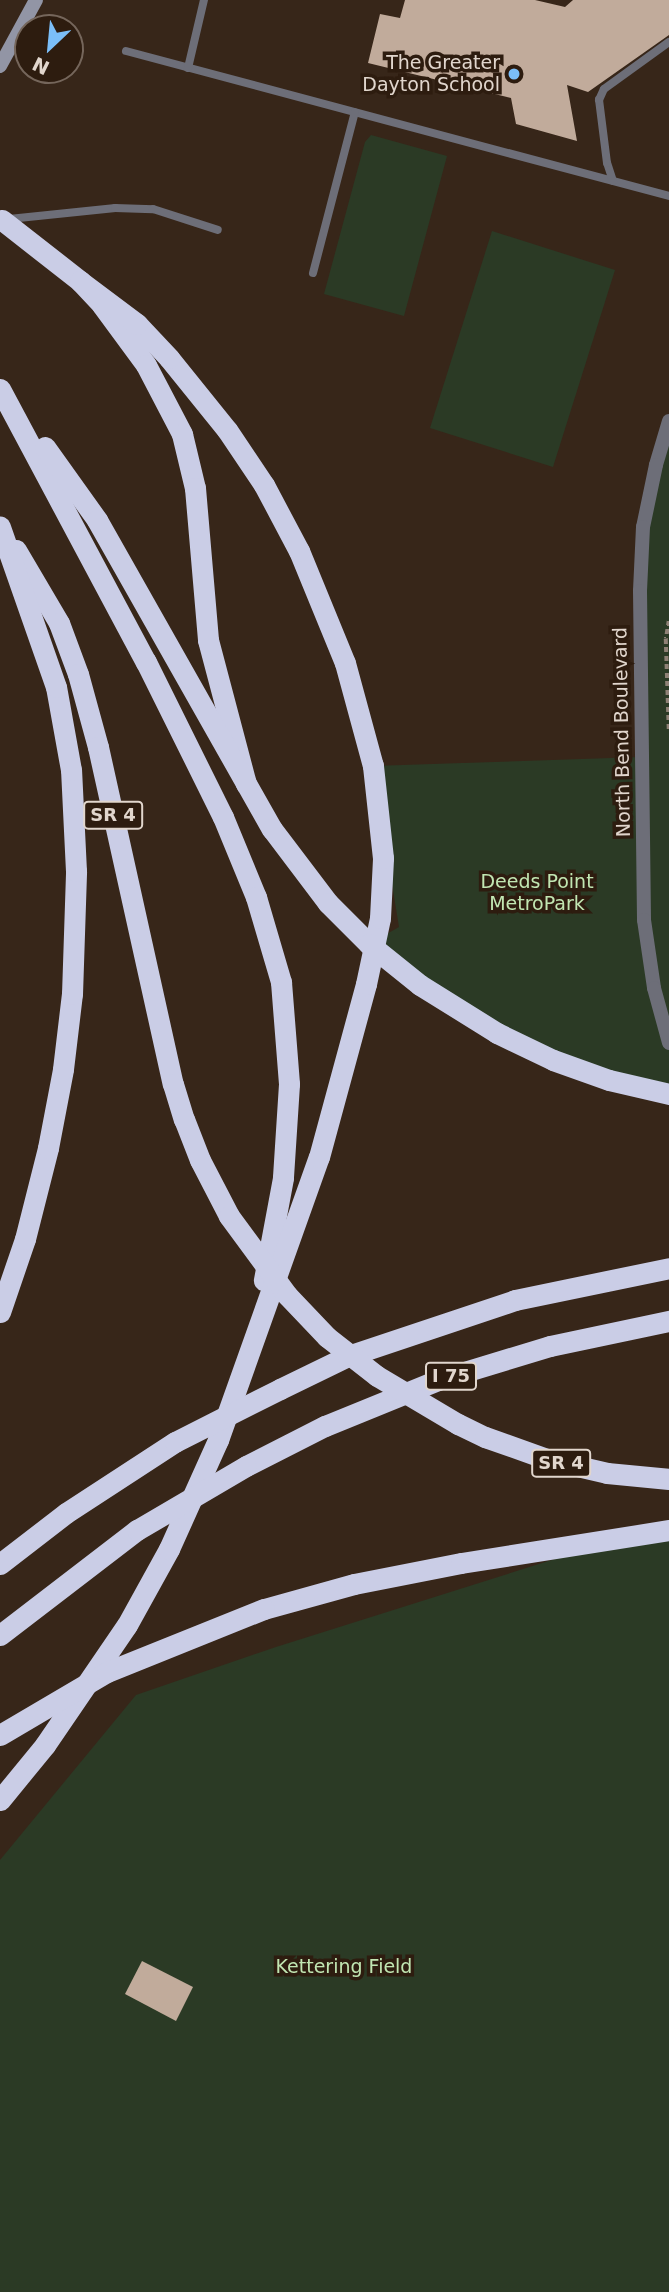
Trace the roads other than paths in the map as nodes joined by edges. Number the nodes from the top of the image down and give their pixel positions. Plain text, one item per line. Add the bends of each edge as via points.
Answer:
1 (36, 0) edge
2 (204, 0) edge
3 (669, 42) edge
4 (126, 51) dead end
5 (0, 66) edge
6 (188, 68) junction
7 (355, 112) junction
8 (613, 181) junction
9 (669, 196) edge
10 (1, 219) edge
11 (219, 230) dead end
12 (313, 273) dead end
13 (80, 281) junction
14 (0, 389) edge
15 (669, 421) edge
16 (0, 527) edge
17 (246, 784) junction
18 (669, 1043) edge
19 (669, 1094) edge
20 (666, 1268) edge
21 (0, 1312) edge
22 (669, 1321) edge
23 (250, 1354) junction
24 (669, 1479) edge
25 (669, 1530) edge
26 (0, 1564) edge
27 (0, 1635) edge
28 (0, 1735) edge
29 (0, 1800) edge

1 - 5 street
2 - 6 lane
3 - 8 lane via 604,89 599,100
4 - 6 lane
6 - 7 lane
7 - 8 lane
7 - 12 lane
8 - 9 lane
10 - 11 lane via 153,209
10 - 13 highway
13 - 17 highway via 146,365 182,434 195,488 208,640
13 - 23 highway via 137,324 170,358 264,485 321,601 345,663 373,766 383,858 380,918 369,971 319,1157
14 - 17 highway via 97,520
14 - 23 highway via 223,817 256,897 281,982 289,1084 283,1178
15 - 18 street, North Bend Boulevard via 643,527 640,591 644,920 654,988
16 - 21 highway via 56,687 71,770 76,871 72,993 63,1069 25,1239
16 - 24 highway, SR 4, bridge via 59,623 78,674 173,1084 200,1160 229,1216 287,1295 327,1337 377,1376 458,1424 547,1460 607,1473
17 - 19 highway, bridge via 279,839 328,903 420,985 523,1046 584,1072
20 - 26 highway, bridge via 503,1303 348,1356 175,1442 66,1513
22 - 27 highway, I 75, bridge via 550,1346 438,1380 324,1426 137,1530
23 - 29 highway via 169,1549 127,1625 45,1745
25 - 28 highway, bridge via 461,1563 354,1584 264,1609 107,1672

